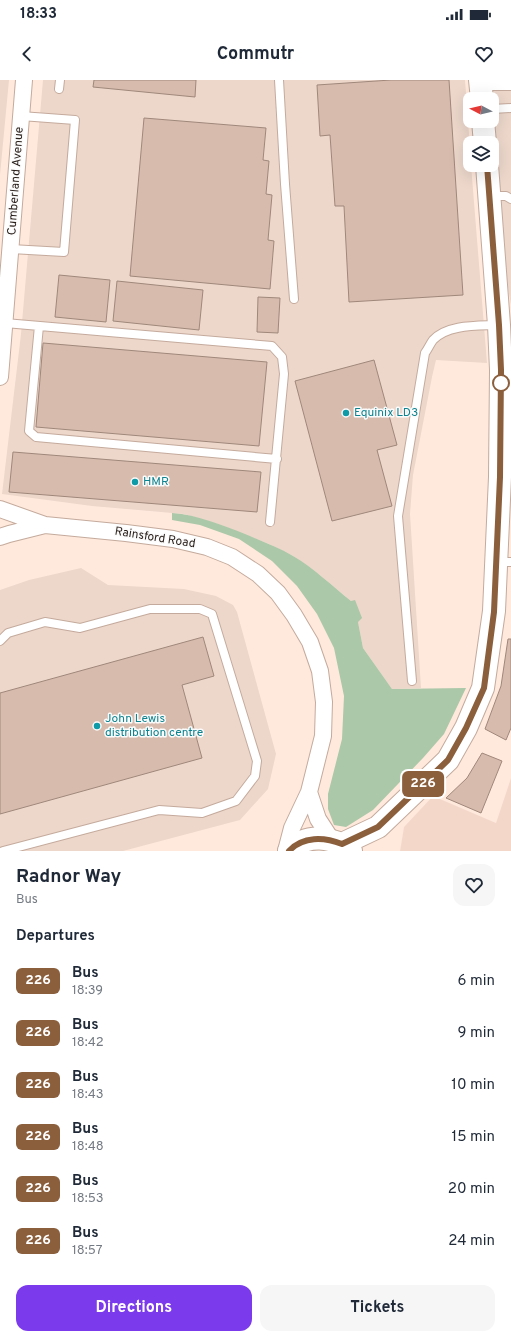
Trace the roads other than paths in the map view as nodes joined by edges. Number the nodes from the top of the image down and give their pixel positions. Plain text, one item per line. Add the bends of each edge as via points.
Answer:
1 (24, 80) edge
2 (60, 80) edge
3 (278, 80) edge
4 (511, 82) edge
5 (481, 87) edge
6 (59, 89) dead end
7 (511, 108) edge
8 (499, 109) edge
9 (21, 116) junction
10 (487, 172) edge
11 (489, 196) junction
12 (511, 199) edge
13 (11, 249) junction
14 (294, 299) dead end
15 (4, 313) edge
16 (499, 325) junction
17 (39, 326) junction
18 (0, 377) edge
19 (276, 459) junction
20 (0, 509) edge
21 (270, 522) dead end
22 (46, 525) junction
23 (0, 537) edge
24 (503, 562) edge
25 (0, 641) edge
26 (412, 682) dead end
27 (309, 792) junction
28 (378, 827) junction
29 (341, 845) edge
30 (4, 851) edge
31 (286, 851) edge
32 (289, 851) edge
33 (368, 851) edge

1 - 9 street, Cumberland Avenue
2 - 6 lane
3 - 14 lane
4 - 5 street
7 - 8 lane
9 - 13 street, Cumberland Avenue
9 - 13 lane via 75,120 64,252
10 - 11 street
11 - 12 lane via 506,196
11 - 16 street
13 - 15 street, Cumberland Avenue
15 - 17 lane
15 - 18 street, Cumberland Avenue
16 - 24 street
16 - 26 lane via 453,329 440,334 425,353 398,516
17 - 19 lane via 272,346 282,357 284,374
17 - 19 lane via 29,431 36,437
19 - 21 lane
20 - 22 street, Rainsford Road
22 - 23 street, Rainsford Road
22 - 27 street, Rainsford Road via 173,539 207,547 232,557 258,574 278,593 310,642 320,671 324,702 323,736
24 - 28 street via 484,688 466,728 448,760
25 - 30 lane via 8,633 45,622 80,628 150,609 200,610 212,614 257,760 255,776 236,801 202,813 159,810
27 - 29 street via 318,819
27 - 31 street, Rainsford Road via 292,828
28 - 29 street
28 - 33 street
29 - 32 street via 313,839 301,842

